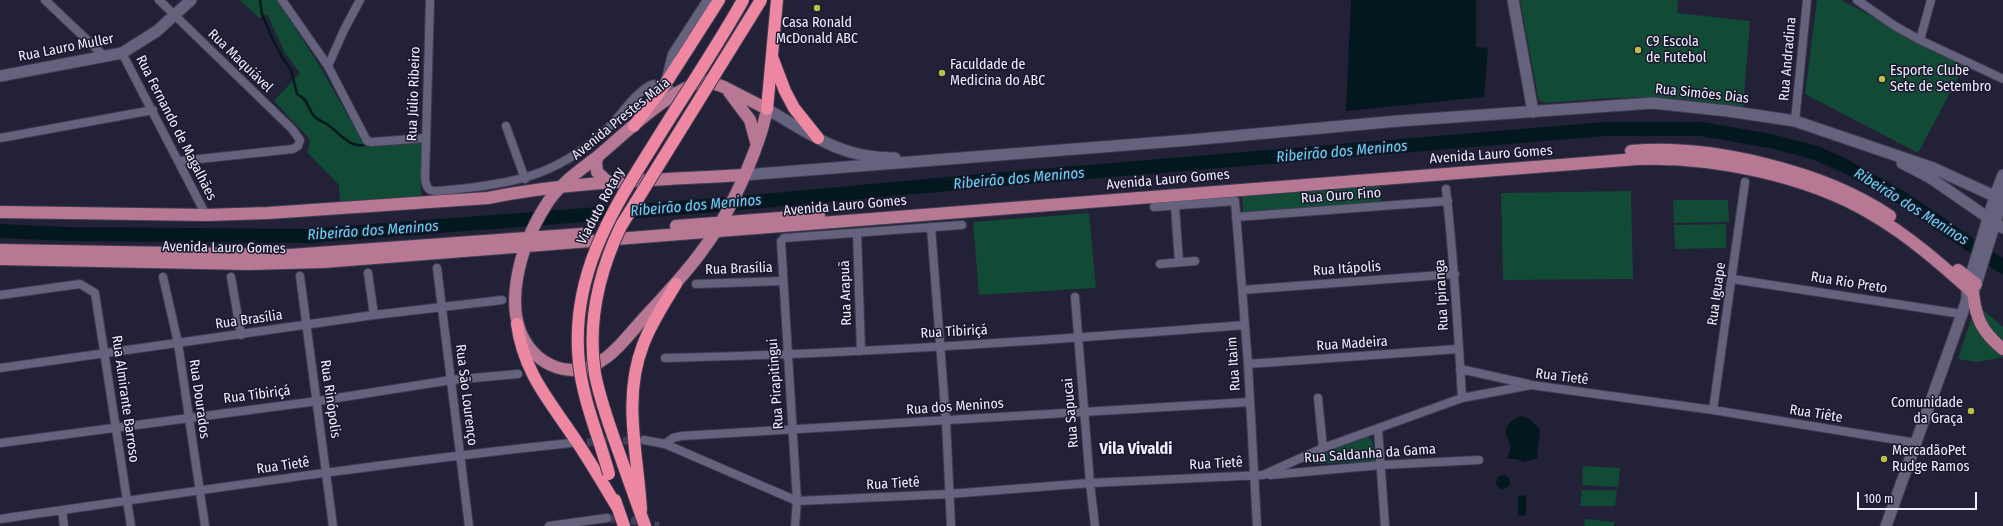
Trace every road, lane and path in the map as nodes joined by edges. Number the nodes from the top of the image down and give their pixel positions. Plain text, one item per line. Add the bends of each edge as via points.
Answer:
1 (45, 0) edge
2 (159, 0) edge
3 (191, 0) edge
4 (282, 0) edge
5 (360, 0) edge
6 (430, 0) edge
7 (707, 0) edge
8 (719, 0) edge
9 (743, 0) edge
10 (761, 0) edge
11 (777, 0) edge
12 (1513, 0) edge
13 (1807, 0) edge
14 (1857, 0) edge
15 (1931, 0) edge
16 (174, 15) junction
17 (1920, 40) junction
18 (122, 53) junction
19 (771, 54) junction
20 (104, 56) junction
21 (328, 66) junction
22 (0, 76) edge
23 (2003, 79) edge
24 (664, 86) junction
25 (724, 87) junction
26 (676, 92) junction
27 (766, 109) junction
28 (153, 110) junction
29 (1533, 112) junction
30 (1795, 121) junction
31 (506, 126) dead end
32 (634, 126) junction
33 (0, 138) edge
34 (426, 138) junction
35 (818, 138) junction
36 (756, 142) junction
37 (1864, 143) junction
38 (598, 156) junction
39 (881, 158) junction
40 (947, 158) junction
41 (180, 161) junction
42 (865, 166) junction
43 (744, 175) junction
44 (2003, 175) edge
45 (525, 179) junction
46 (1745, 182) dead end
47 (609, 183) junction
48 (562, 186) junction
49 (1446, 190) dead end
50 (523, 191) junction
51 (2001, 196) edge
52 (1448, 201) junction
53 (546, 205) junction
54 (1175, 206) junction
55 (1154, 207) dead end
56 (0, 212) edge
57 (206, 215) junction
58 (1236, 217) junction
59 (1997, 218) edge
60 (720, 223) junction
61 (962, 225) dead end
62 (931, 227) junction
63 (857, 233) junction
64 (529, 238) junction
65 (0, 250) edge
66 (0, 259) edge
67 (1195, 261) dead end
68 (1179, 262) junction
69 (1160, 264) dead end
70 (437, 268) dead end
71 (368, 273) dead end
72 (1455, 274) junction
73 (300, 276) dead end
74 (164, 277) dead end
75 (231, 277) dead end
76 (1732, 279) junction
77 (782, 281) junction
78 (676, 284) junction
79 (696, 284) dead end
80 (1972, 284) junction
81 (1242, 290) junction
82 (0, 295) edge
83 (1075, 297) dead end
84 (502, 300) dead end
85 (442, 306) junction
86 (1962, 314) junction
87 (374, 315) junction
88 (517, 324) junction
89 (307, 325) junction
90 (1245, 325) junction
91 (241, 335) junction
92 (1078, 338) junction
93 (178, 343) junction
94 (940, 345) junction
95 (1458, 349) junction
96 (2003, 349) edge
97 (861, 351) junction
98 (106, 354) junction
99 (787, 355) junction
100 (664, 358) dead end
101 (1248, 364) junction
102 (0, 368) edge
103 (1460, 369) junction
104 (518, 374) dead end
105 (451, 380) junction
106 (1532, 385) junction
107 (1318, 398) dead end
108 (1462, 398) junction
109 (318, 401) junction
110 (1250, 402) junction
111 (1713, 410) junction
112 (1084, 412) junction
113 (188, 417) junction
114 (946, 421) junction
115 (115, 428) junction
116 (792, 429) junction
117 (1378, 429) junction
118 (644, 440) tunnel mouth
119 (0, 443) edge
120 (571, 443) tunnel mouth
121 (1916, 443) junction
122 (665, 444) junction
123 (1323, 448) junction
124 (460, 455) junction
125 (1306, 455) junction
126 (1479, 460) dead end
127 (1381, 466) junction
128 (1311, 471) junction
129 (327, 472) junction
130 (1259, 475) junction
131 (1090, 483) junction
132 (199, 491) junction
133 (949, 494) junction
134 (797, 501) junction
135 (128, 502) junction
136 (617, 507) junction
137 (62, 510) junction
138 (641, 510) junction
139 (607, 518) tunnel mouth
140 (0, 519) edge
141 (64, 526) edge
142 (131, 526) edge
143 (204, 526) edge
144 (333, 526) edge
145 (469, 526) edge
146 (549, 526) edge
147 (624, 526) edge
148 (645, 526) edge
149 (795, 526) edge
150 (951, 526) edge
151 (1095, 526) edge
152 (1257, 526) edge
153 (1385, 526) edge
154 (1886, 526) edge

1 - 20 street
2 - 16 street, Rua Maquiável
3 - 16 main road, Rua Lauro Muller
4 - 21 street
5 - 21 street
6 - 34 street, Rua Júlio Ribeiro
7 - 24 street via 672,54
8 - 24 highway
9 - 136 highway, Viaduto Rotary, bridge via 626,187 599,237 589,266 578,330 579,362 585,397
10 - 138 highway, Viaduto Rotary, bridge via 620,226 601,276 593,323 595,373 604,408
11 - 19 highway
12 - 29 main road
13 - 30 street, Rua Andradina
14 - 17 street
15 - 17 street
16 - 18 main road, Rua Lauro Muller via 157,31
16 - 41 street, Rua Maquiável via 292,129 300,142 297,147 284,150
17 - 23 street
18 - 20 main road, Rua Lauro Muller
18 - 28 street, Rua Fernando de Magalhães
19 - 27 highway
19 - 35 highway via 794,108
20 - 22 main road, Rua Lauro Muller
21 - 34 street via 366,140 370,142
24 - 26 street
24 - 32 highway
24 - 45 street via 655,84 646,88 604,132 569,159
25 - 26 main road, Avenida Prestes Maia via 707,81 698,82
25 - 27 main road, Avenida Prestes Maia
25 - 36 main road via 747,115
26 - 32 main road, Avenida Prestes Maia
27 - 35 main road
27 - 36 main road
28 - 33 street
28 - 41 street, Rua Fernando de Magalhães
29 - 30 main road, Rua Simões Dias via 1653,103
29 - 40 main road
30 - 37 main road, Rua Simões Dias
31 - 45 street
32 - 38 main road, Avenida Prestes Maia
34 - 45 street, Rua Júlio Ribeiro via 425,178 428,189 440,191 481,187
35 - 39 main road via 846,152
36 - 43 main road
37 - 51 main road, Rua Simões Dias
37 - 59 main road, Rua Simões Dias via 1929,177
38 - 47 main road via 597,172
38 - 48 main road, Avenida Prestes Maia
39 - 40 main road
39 - 42 main road
40 - 42 main road via 919,163
41 - 57 street, Rua Fernando de Magalhães
42 - 43 main road
43 - 47 main road
43 - 60 main road
44 - 51 main road
46 - 76 street, Rua Iguape
47 - 48 main road
48 - 50 main road
48 - 53 main road, Avenida Prestes Maia
49 - 52 street, Rua Ipiranga
50 - 53 main road via 539,196
50 - 57 main road via 488,198 431,204 268,214
51 - 59 main road
52 - 58 street, Rua Ouro Fino
52 - 72 street, Rua Ipiranga
53 - 64 main road, Avenida Prestes Maia
54 - 55 street
54 - 58 street, Rua Itaim via 1235,201
54 - 68 street
56 - 57 main road
58 - 81 street, Rua Itaim
59 - 80 main road via 1986,239
60 - 64 main road, Avenida Lauro Gomes
60 - 78 main road
60 - 80 main road, Avenida Lauro Gomes via 1555,156 1664,150 1708,153 1778,168 1846,191 1889,215
61 - 62 street
62 - 63 street
62 - 94 street
63 - 77 street, Rua Pirapitingui via 784,238 781,241
63 - 97 street, Rua Arapuã
64 - 65 main road, Avenida Lauro Gomes via 290,255
64 - 66 main road, Avenida Lauro Gomes via 290,264
64 - 88 main road, Avenida Prestes Maia via 517,283
67 - 68 street
68 - 69 street
70 - 85 street, Rua São Lourenço
71 - 87 street
72 - 81 street, Rua Itápolis
72 - 95 street, Rua Ipiranga
73 - 89 street, Rua Rinópolis
74 - 93 street, Rua Dourados
75 - 91 street
76 - 86 street, Rua Rio Preto
76 - 111 street, Rua Iguape
77 - 79 street, Rua Brasília
77 - 99 street, Rua Pirapitingui
78 - 88 main road via 610,355 584,369 566,370 544,362 530,349
78 - 138 highway via 646,338 634,379 632,422
80 - 86 main road
80 - 96 main road via 1975,313 1982,328
81 - 90 street, Rua Itaim
82 - 98 street, Rua Almirante Barroso via 80,284 95,293
83 - 92 street, Rua Sapucai
84 - 85 street, Rua Brasília
85 - 87 street, Rua Brasília
85 - 105 street, Rua São Lourenço
86 - 121 main road
87 - 89 street, Rua Brasília
88 - 136 highway via 519,343 530,371 584,451
89 - 91 street, Rua Brasília
89 - 109 street, Rua Rinópolis
90 - 92 street, Rua Tibiriçá
90 - 101 street, Rua Itaim
91 - 93 street, Rua Brasília
92 - 94 street, Rua Tibiriçá
92 - 112 street, Rua Sapucai
93 - 98 street, Rua Brasília
93 - 113 street, Rua Dourados
94 - 97 street, Rua Tibiriçá
94 - 114 street
95 - 101 street, Rua Madeira
95 - 103 street, Rua Ipiranga
97 - 99 street, Rua Tibiriçá
98 - 102 street, Rua Brasília
98 - 115 street, Rua Almirante Barroso
99 - 100 street, Rua Tibiriçá
99 - 116 street, Rua Pirapitingui
101 - 110 street, Rua Itaim
103 - 106 street
103 - 108 street, Rua Ipiranga
104 - 105 street, Rua Tibiriçá
105 - 109 street, Rua Tibiriçá
105 - 124 street, Rua São Lourenço
106 - 108 street, Rua Tietê
106 - 111 street, Rua Tietê
107 - 123 street
108 - 117 street, Rua Tietê
109 - 113 street, Rua Tibiriçá
109 - 129 street, Rua Rinópolis
110 - 112 street, Rua dos Meninos
110 - 130 street, Rua Itaim
111 - 121 street, Rua Tiête
112 - 114 street, Rua dos Meninos
112 - 131 street, Rua Sapucai
113 - 115 street, Rua Tibiriçá
113 - 132 street, Rua Dourados
114 - 116 street, Rua dos Meninos
114 - 133 street
115 - 119 street, Rua Tibiriçá
115 - 135 street, Rua Almirante Barroso
116 - 122 street, Rua dos Meninos via 681,436
116 - 134 street, Rua Pirapitingui
117 - 123 street, Rua Tietê
117 - 127 street
118 - 122 street, Rua Tietê
120 - 124 street, Rua Tietê
121 - 154 main road
122 - 134 street, Rua Tietê
123 - 125 street, Rua Tietê
124 - 129 street, Rua Tietê
124 - 145 street, Rua São Lourenço
125 - 128 street via 1306,462
125 - 130 street, Rua Tietê
126 - 127 street, Rua Saldanha da Gama
127 - 128 street, Rua Saldanha da Gama
127 - 153 street
128 - 130 street, Rua Saldanha da Gama
129 - 132 street, Rua Tietê
129 - 144 street, Rua Rinópolis
130 - 131 street, Rua Tietê
130 - 152 street, Rua Itaim
131 - 133 street, Rua Tietê
131 - 151 street, Rua Sapucai
132 - 135 street, Rua Tietê
132 - 143 street, Rua Dourados
133 - 134 street, Rua Tietê
133 - 150 street
134 - 149 street, Rua Pirapitingui
135 - 137 street, Rua Tietê
135 - 142 street, Rua Almirante Barroso
136 - 147 highway
137 - 140 street, Rua Tietê
137 - 141 street
138 - 148 highway
139 - 146 street

